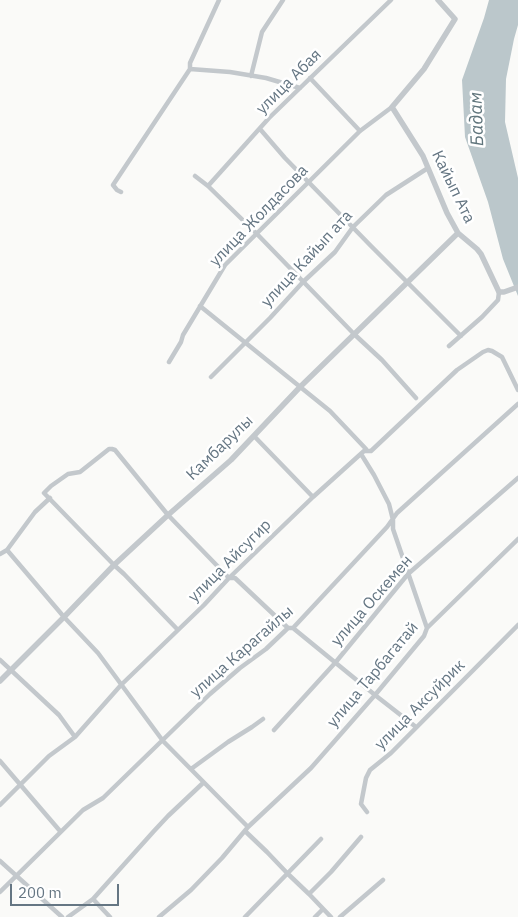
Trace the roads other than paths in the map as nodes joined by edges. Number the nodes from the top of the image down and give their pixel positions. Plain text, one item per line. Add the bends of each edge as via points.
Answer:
1 (219, 0) edge
2 (283, 0) edge
3 (390, 0) edge
4 (438, 0) edge
5 (190, 69) junction
6 (251, 76) junction
7 (310, 78) junction
8 (300, 88) junction
9 (392, 106) junction
10 (260, 129) junction
11 (360, 131) junction
12 (428, 168) junction
13 (195, 176) dead end
14 (309, 182) junction
15 (208, 186) junction
16 (120, 192) dead end
17 (353, 227) junction
18 (458, 233) junction
19 (257, 234) junction
20 (303, 282) junction
21 (408, 282) junction
22 (518, 287) edge
23 (499, 292) junction
24 (200, 306) junction
25 (354, 334) junction
26 (461, 336) junction
27 (245, 342) junction
28 (449, 346) dead end
29 (169, 362) dead end
30 (212, 377) dead end
31 (300, 387) junction
32 (518, 390) edge
33 (416, 398) dead end
34 (518, 404) edge
35 (254, 436) junction
36 (362, 453) junction
37 (518, 478) edge
38 (50, 498) junction
39 (313, 498) junction
40 (168, 515) junction
41 (393, 520) junction
42 (518, 539) edge
43 (7, 550) junction
44 (0, 554) edge
45 (114, 565) junction
46 (408, 574) junction
47 (229, 578) junction
48 (64, 617) junction
49 (518, 625) edge
50 (290, 628) junction
51 (427, 628) junction
52 (178, 630) junction
53 (0, 660) edge
54 (335, 663) junction
55 (11, 671) junction
56 (0, 681) edge
57 (121, 685) junction
58 (375, 695) junction
59 (263, 719) dead end
60 (416, 727) junction
61 (274, 730) dead end
62 (75, 736) junction
63 (163, 741) junction
64 (0, 761) edge
65 (192, 769) junction
66 (204, 783) junction
67 (20, 784) junction
68 (0, 805) edge
69 (367, 812) dead end
70 (246, 829) junction
71 (60, 832) junction
72 (361, 837) dead end
73 (321, 839) dead end
74 (0, 861) edge
75 (288, 874) junction
76 (16, 875) junction
77 (383, 880) dead end
78 (0, 892) edge
79 (309, 894) junction
80 (93, 899) junction
81 (323, 909) junction
82 (62, 917) edge
83 (68, 917) edge
84 (110, 917) edge
85 (159, 917) edge
86 (245, 917) edge
87 (314, 917) edge
88 (331, 917) edge
89 (340, 917) edge

1 - 5 street
2 - 6 street via 262,32
3 - 7 street, улица Абая
4 - 9 street via 455,19 424,69
5 - 6 street
5 - 16 street via 113,184
6 - 8 street
7 - 8 street, улица Абая
7 - 11 street
8 - 10 street, улица Абая
9 - 11 street, улица Жолдасова
9 - 12 street, Кайып Ата
10 - 14 street
10 - 15 street, улица Абая
11 - 14 street, улица Жолдасова
12 - 17 street, улица Кайып ата via 386,195
12 - 18 street, Кайып Ата
13 - 15 street
14 - 17 street
14 - 19 street, улица Жолдасова
15 - 19 street
17 - 20 street, улица Кайып ата via 335,252
17 - 21 street
18 - 21 street, Камбарулы
18 - 23 street, Кайып Ата via 481,254
19 - 20 street
19 - 24 street, улица Жолдасова via 225,265
20 - 25 street
20 - 27 street, улица Кайып ата
21 - 25 street, Камбарулы
21 - 26 street
22 - 23 street
23 - 26 street via 498,300
24 - 27 street
24 - 29 street, улица Жолдасова
25 - 31 street, Камбарулы
25 - 33 street
26 - 28 street
27 - 30 street, улица Кайып ата
27 - 31 street
31 - 35 street, Камбарулы
31 - 36 street via 351,432 366,448
32 - 36 street, улица Айсугир via 502,357 488,350 457,370 371,451
34 - 41 street, улица Карагайлы
35 - 39 street
35 - 40 street, Камбарулы
36 - 39 street, улица Айсугир
36 - 41 street via 389,504
37 - 46 street, улица Оскемен
38 - 40 street via 44,492 51,486 68,474 80,472 112,449
38 - 43 street via 35,512
38 - 45 street
39 - 47 street, улица Айсугир
40 - 45 street, Камбарулы
40 - 47 street
41 - 46 street
41 - 50 street, улица Карагайлы
42 - 51 street, улица Тарбагатай
43 - 44 street
43 - 48 street
45 - 48 street, Камбарулы
45 - 52 street
46 - 51 street
46 - 54 street, улица Оскемен
47 - 50 street via 235,578
47 - 52 street, улица Айсугир
48 - 55 street, Камбарулы
48 - 57 street via 98,653
49 - 60 street, улица Аксуйрик
50 - 54 street
50 - 63 street, улица Карагайлы via 210,694
51 - 58 street, улица Тарбагатай via 424,636
52 - 57 street, улица Айсугир
53 - 55 street
54 - 58 street
54 - 61 street, улица Оскемен
55 - 56 street, Камбарулы
55 - 62 street via 59,715
57 - 62 street, улица Айсугир
57 - 63 street
58 - 60 street
58 - 70 street, улица Тарбагатай via 311,768
59 - 65 street
60 - 69 street, улица Аксуйрик via 370,770 362,804
62 - 67 street, улица Айсугир
63 - 65 street
63 - 71 street, улица Карагайлы via 103,798 83,810
64 - 67 street
65 - 66 street
66 - 70 street
66 - 80 street via 163,821
67 - 68 street, улица Айсугир
67 - 71 street
70 - 75 street
70 - 85 street, улица Тарбагатай via 222,858
71 - 76 street, улица Карагайлы
72 - 79 street
73 - 75 street
74 - 76 street
75 - 79 street
75 - 86 street
76 - 78 street, улица Карагайлы
76 - 82 street
77 - 89 street
79 - 81 street
80 - 83 street
80 - 84 street
81 - 87 street
81 - 88 street

